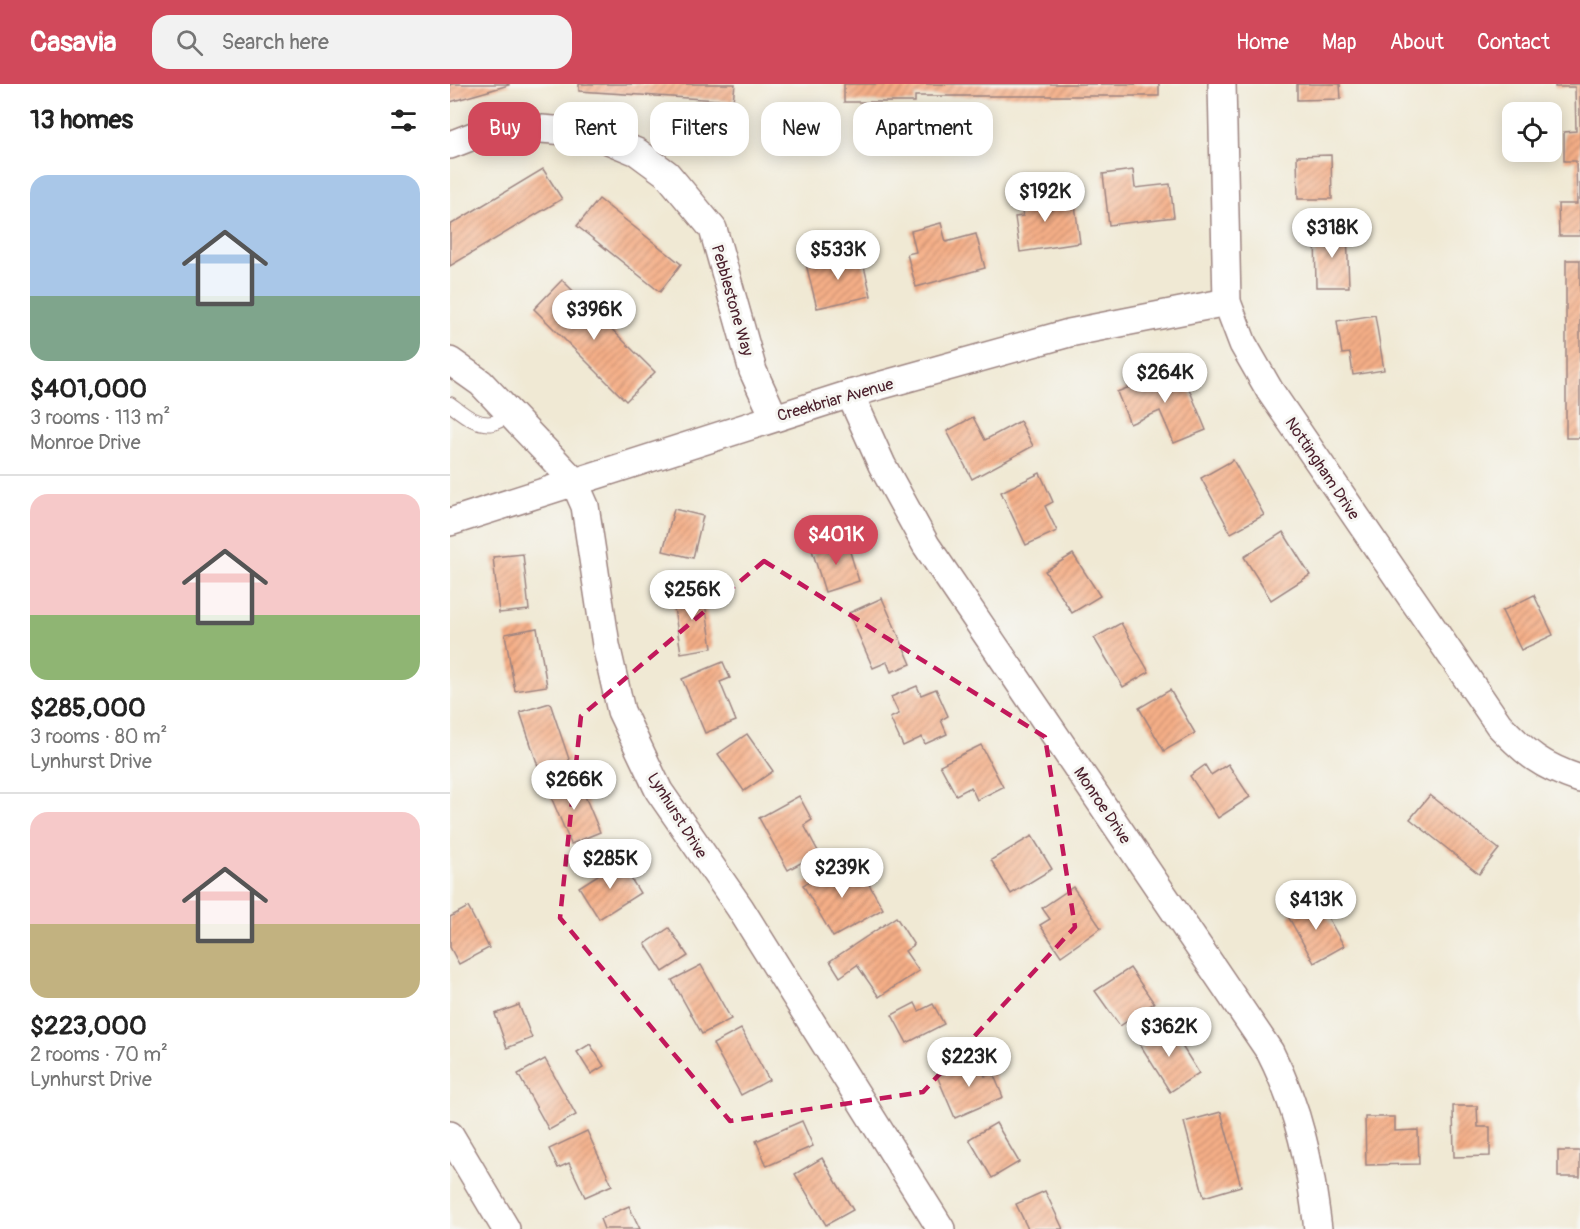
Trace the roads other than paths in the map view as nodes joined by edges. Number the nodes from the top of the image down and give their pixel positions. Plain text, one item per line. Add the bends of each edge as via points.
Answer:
1 (1222, 84) edge
2 (450, 145) edge
3 (1227, 302) junction
4 (450, 361) edge
5 (850, 394) junction
6 (450, 404) edge
7 (510, 414) junction
8 (774, 417) junction
9 (574, 482) junction
10 (450, 522) edge
11 (1580, 779) edge
12 (450, 1135) edge
13 (506, 1229) edge
14 (940, 1229) edge
15 (1318, 1229) edge

1 - 3 street, Nottingham Drive
2 - 8 street, Pebblestone Way via 491,129 566,131 603,138 636,152 667,174 713,229 753,371
3 - 5 street, Creekbriar Avenue via 1069,333
3 - 11 street, Nottingham Drive via 1243,344 1270,391 1499,725 1523,750 1552,769
4 - 7 street, Lynhurst Drive via 481,383
5 - 8 street, Creekbriar Avenue
5 - 15 street, Monroe Drive via 882,465 926,545 1270,1052 1305,1144
6 - 7 lane via 477,421 494,423
7 - 9 street, Lynhurst Drive
8 - 9 street, Creekbriar Avenue
9 - 10 street, Creekbriar Avenue
9 - 14 street, Lynhurst Drive via 585,506 606,645 621,711 659,790 740,908
12 - 13 street

